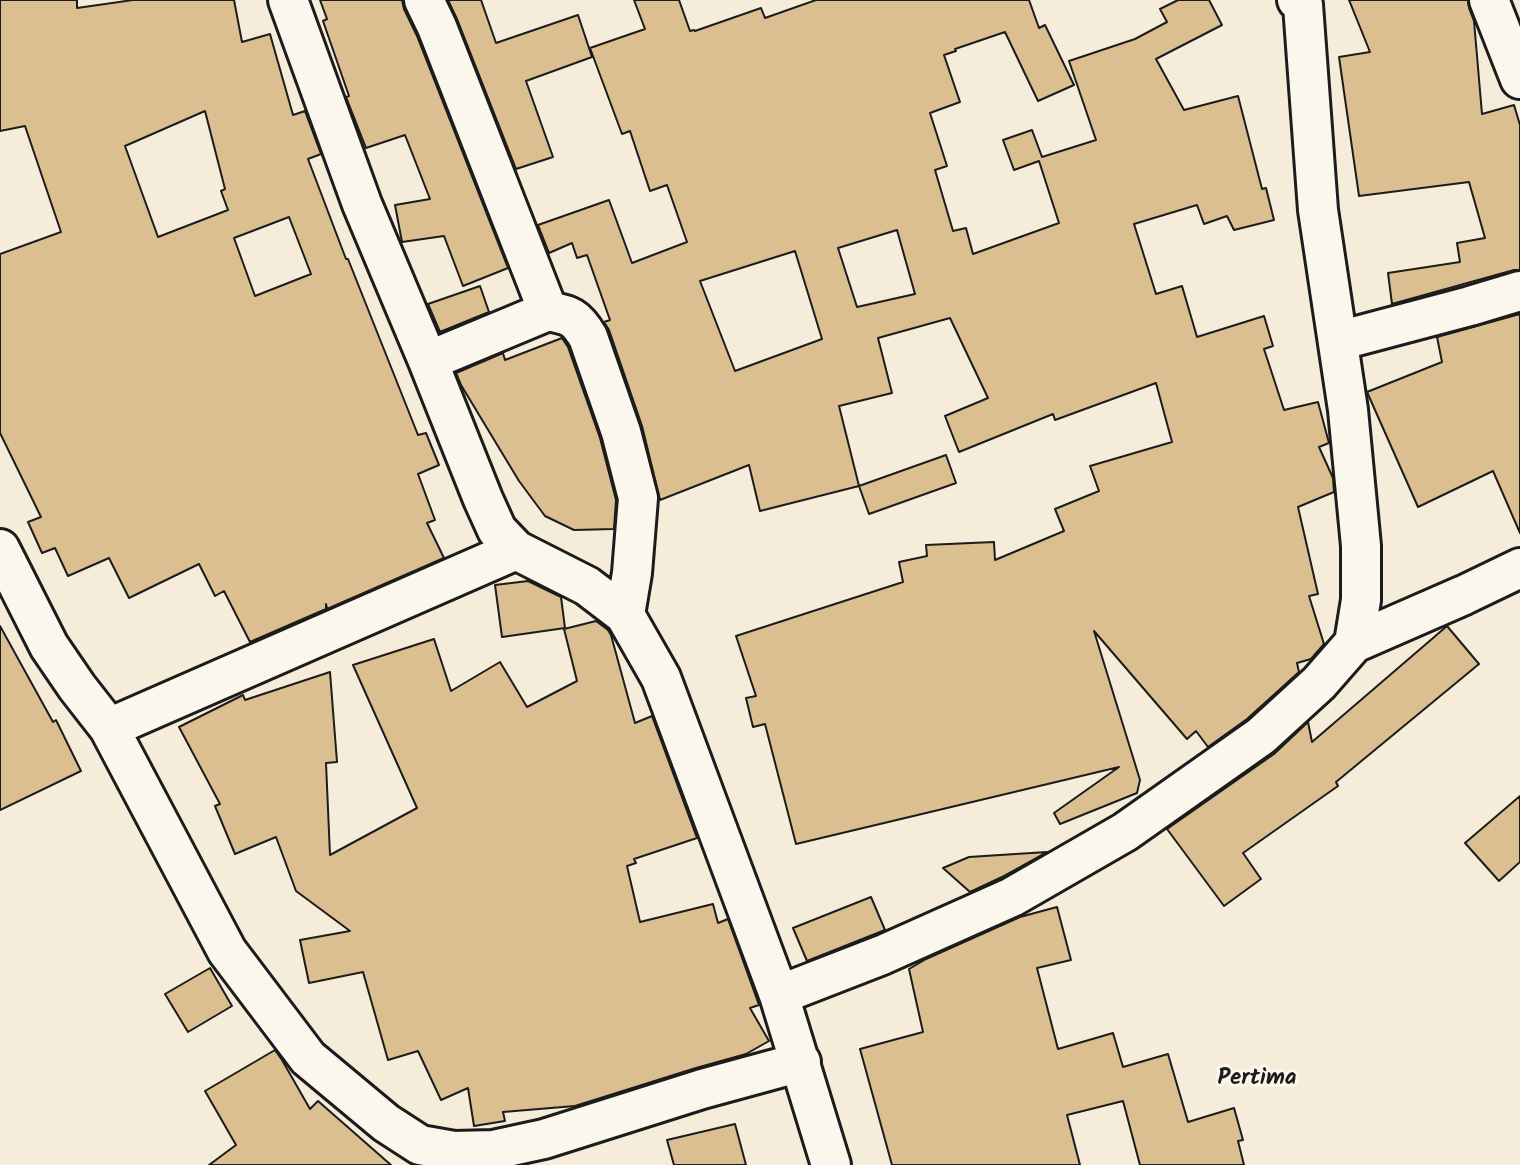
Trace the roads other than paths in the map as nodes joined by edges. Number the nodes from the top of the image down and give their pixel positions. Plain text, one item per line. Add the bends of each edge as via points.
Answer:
1 (288, 0) edge
2 (424, 0) edge
3 (1297, 0) edge
4 (1489, 0) edge
5 (1520, 79) edge
6 (1520, 291) edge
7 (548, 311) junction
8 (1338, 341) junction
9 (428, 361) junction
10 (0, 548) edge
11 (516, 550) junction
12 (1520, 568) edge
13 (625, 615) junction
14 (1354, 643) junction
15 (108, 728) junction
16 (779, 995) junction
17 (801, 1062) junction
18 (831, 1165) edge

1 - 9 street via 362,204
2 - 7 street
3 - 8 street via 1303,5 1318,211
4 - 5 street
6 - 8 street
7 - 9 street
7 - 13 street via 567,314 581,324 588,337 638,498
8 - 14 street via 1361,547 1361,600
9 - 11 street via 492,520
10 - 15 street via 49,646
11 - 13 street via 587,586
11 - 15 street
12 - 14 street
13 - 16 street via 661,678
14 - 16 street via 1319,683 1261,736 1125,832 1012,897
15 - 17 street via 227,951 286,1030 308,1058 386,1123 421,1145 454,1151 493,1150 531,1142
16 - 17 street
17 - 18 street

